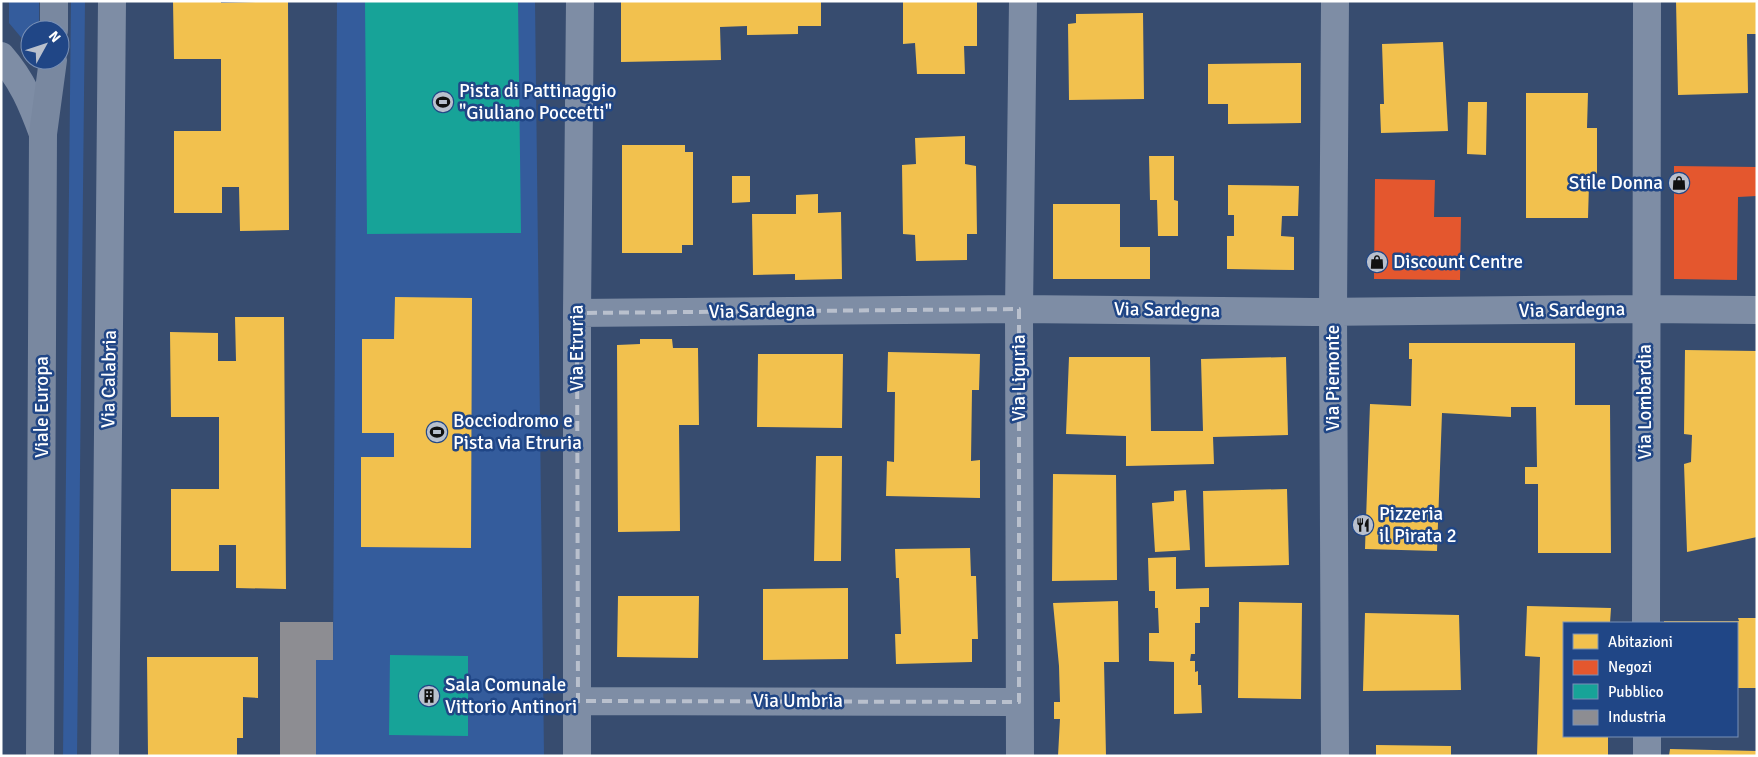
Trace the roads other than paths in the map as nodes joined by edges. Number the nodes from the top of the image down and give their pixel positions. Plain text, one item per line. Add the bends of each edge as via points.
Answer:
1 (54, 1) edge
2 (112, 1) edge
3 (580, 1) edge
4 (1023, 1) edge
5 (1335, 1) edge
6 (1647, 1) edge
7 (54, 20) edge
8 (1, 56) edge
9 (53, 70) edge
10 (43, 134) junction
11 (1019, 308) junction
12 (1645, 309) junction
13 (1757, 310) edge
14 (1333, 312) junction
15 (577, 313) junction
16 (1646, 622) edge
17 (578, 701) junction
18 (1019, 702) junction
19 (1647, 737) edge
20 (40, 756) edge
21 (105, 756) edge
22 (577, 756) edge
23 (1020, 756) edge
24 (1335, 756) edge
25 (1647, 756) edge

1 - 7 main road
2 - 21 street, Via Calabria
3 - 15 street, Via Etruria
4 - 11 street, Via Liguria
5 - 14 street, Via Piemonte
6 - 12 street, Via Lombardia
8 - 10 street via 30,96
9 - 10 main road, Viale Europa
10 - 20 main road, Viale Europa
11 - 14 street, Via Sardegna
11 - 15 street, Via Sardegna
11 - 18 street, Via Liguria
12 - 13 street, Via Sardegna
12 - 14 street, Via Sardegna
12 - 16 street, Via Lombardia
14 - 24 street, Via Piemonte
15 - 17 street, Via Etruria
17 - 18 street, Via Umbria
17 - 22 street, Via Etruria
18 - 23 street, Via Liguria
19 - 25 street

